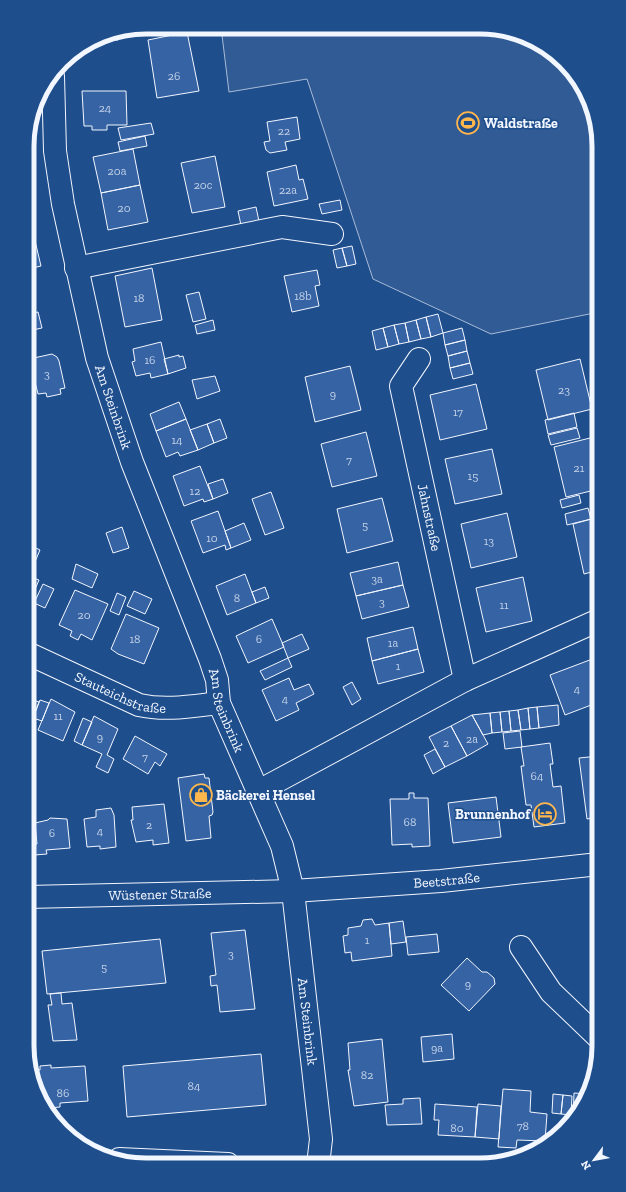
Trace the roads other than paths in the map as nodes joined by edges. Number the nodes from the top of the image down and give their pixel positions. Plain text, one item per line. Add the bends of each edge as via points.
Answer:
1 (52, 85) edge
2 (332, 234) dead end
3 (76, 268) junction
4 (419, 359) dead end
5 (592, 623) edge
6 (34, 656) edge
7 (465, 680) junction
8 (219, 703) junction
9 (258, 792) junction
10 (592, 865) edge
11 (293, 892) junction
12 (34, 897) edge
13 (521, 947) dead end
14 (592, 1031) edge
15 (319, 1158) edge

1 - 3 street, Am Steinbrink via 55,151
2 - 3 street via 282,227
3 - 8 street, Am Steinbrink via 97,358 132,462 210,659 217,680
4 - 7 street, Jahnstraße via 401,386
5 - 7 street
6 - 8 street, Stauteichstraße via 139,706 157,709
7 - 9 street
8 - 9 street, Am Steinbrink
9 - 11 street, Am Steinbrink via 282,846
10 - 11 street, Beetstraße via 441,881
11 - 12 street, Wüstener Straße
11 - 15 street, Am Steinbrink via 321,1139
13 - 14 street via 551,992

